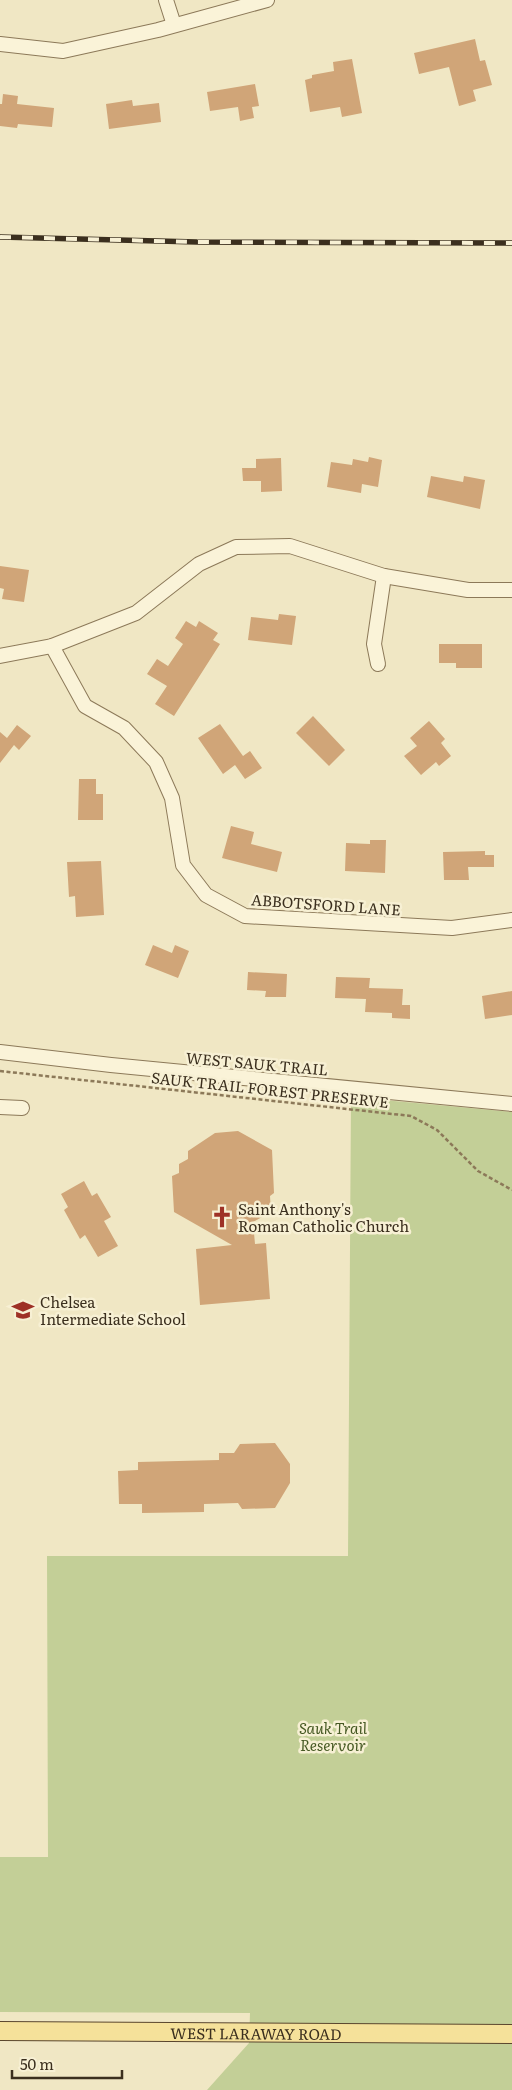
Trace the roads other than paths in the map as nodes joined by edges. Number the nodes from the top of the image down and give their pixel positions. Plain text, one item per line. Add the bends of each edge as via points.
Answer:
1 (166, 0) edge
2 (267, 0) edge
3 (174, 25) junction
4 (0, 44) edge
5 (384, 576) junction
6 (512, 590) edge
7 (52, 646) junction
8 (0, 656) edge
9 (378, 664) dead end
10 (512, 920) edge
11 (0, 1052) edge
12 (512, 1104) edge
13 (0, 1107) edge
14 (22, 1108) dead end
15 (0, 2031) edge
16 (512, 2034) edge

1 - 3 street
2 - 3 street
3 - 4 street via 63,51
5 - 6 street via 468,590
5 - 7 street via 290,546 236,547 199,564 136,613
5 - 9 street via 374,644
7 - 8 street
7 - 10 street, ABBOTSFORD LANE via 85,706 124,728 156,762 172,798 183,865 206,895 245,916 452,928
11 - 12 street, WEST SAUK TRAIL
13 - 14 street
15 - 16 main road, WEST LARAWAY ROAD

